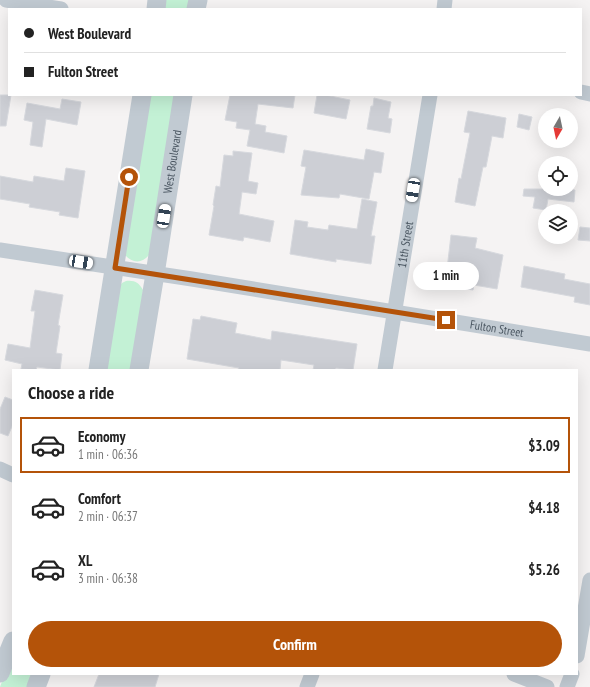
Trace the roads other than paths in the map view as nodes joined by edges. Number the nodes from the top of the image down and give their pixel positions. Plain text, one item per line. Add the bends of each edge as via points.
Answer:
1 (6, 0) edge
2 (55, 8) edge
3 (142, 96) edge
4 (183, 96) edge
5 (430, 96) edge
6 (0, 250) edge
7 (115, 268) junction
8 (155, 274) junction
9 (394, 313) junction
10 (590, 344) edge
11 (98, 369) edge
12 (138, 369) edge
13 (385, 369) edge
14 (0, 469) edge
15 (12, 474) edge
16 (590, 580) edge
17 (12, 643) edge
18 (578, 650) edge
19 (0, 673) edge
20 (41, 675) edge
21 (312, 675) edge
22 (517, 675) edge
23 (572, 675) edge
24 (36, 687) edge
25 (307, 687) edge
26 (547, 687) edge
27 (567, 687) edge

1 - 2 street
3 - 7 street
4 - 8 street, West Boulevard
5 - 9 street, 11th Street
6 - 7 street, Fulton Street
7 - 8 street, Fulton Street
7 - 11 street
8 - 9 street, Fulton Street
8 - 12 street, West Boulevard
9 - 10 street, Fulton Street
9 - 13 street, 11th Street
14 - 15 street
16 - 18 street
17 - 19 street
20 - 24 street
21 - 25 street
22 - 26 street
23 - 27 street

